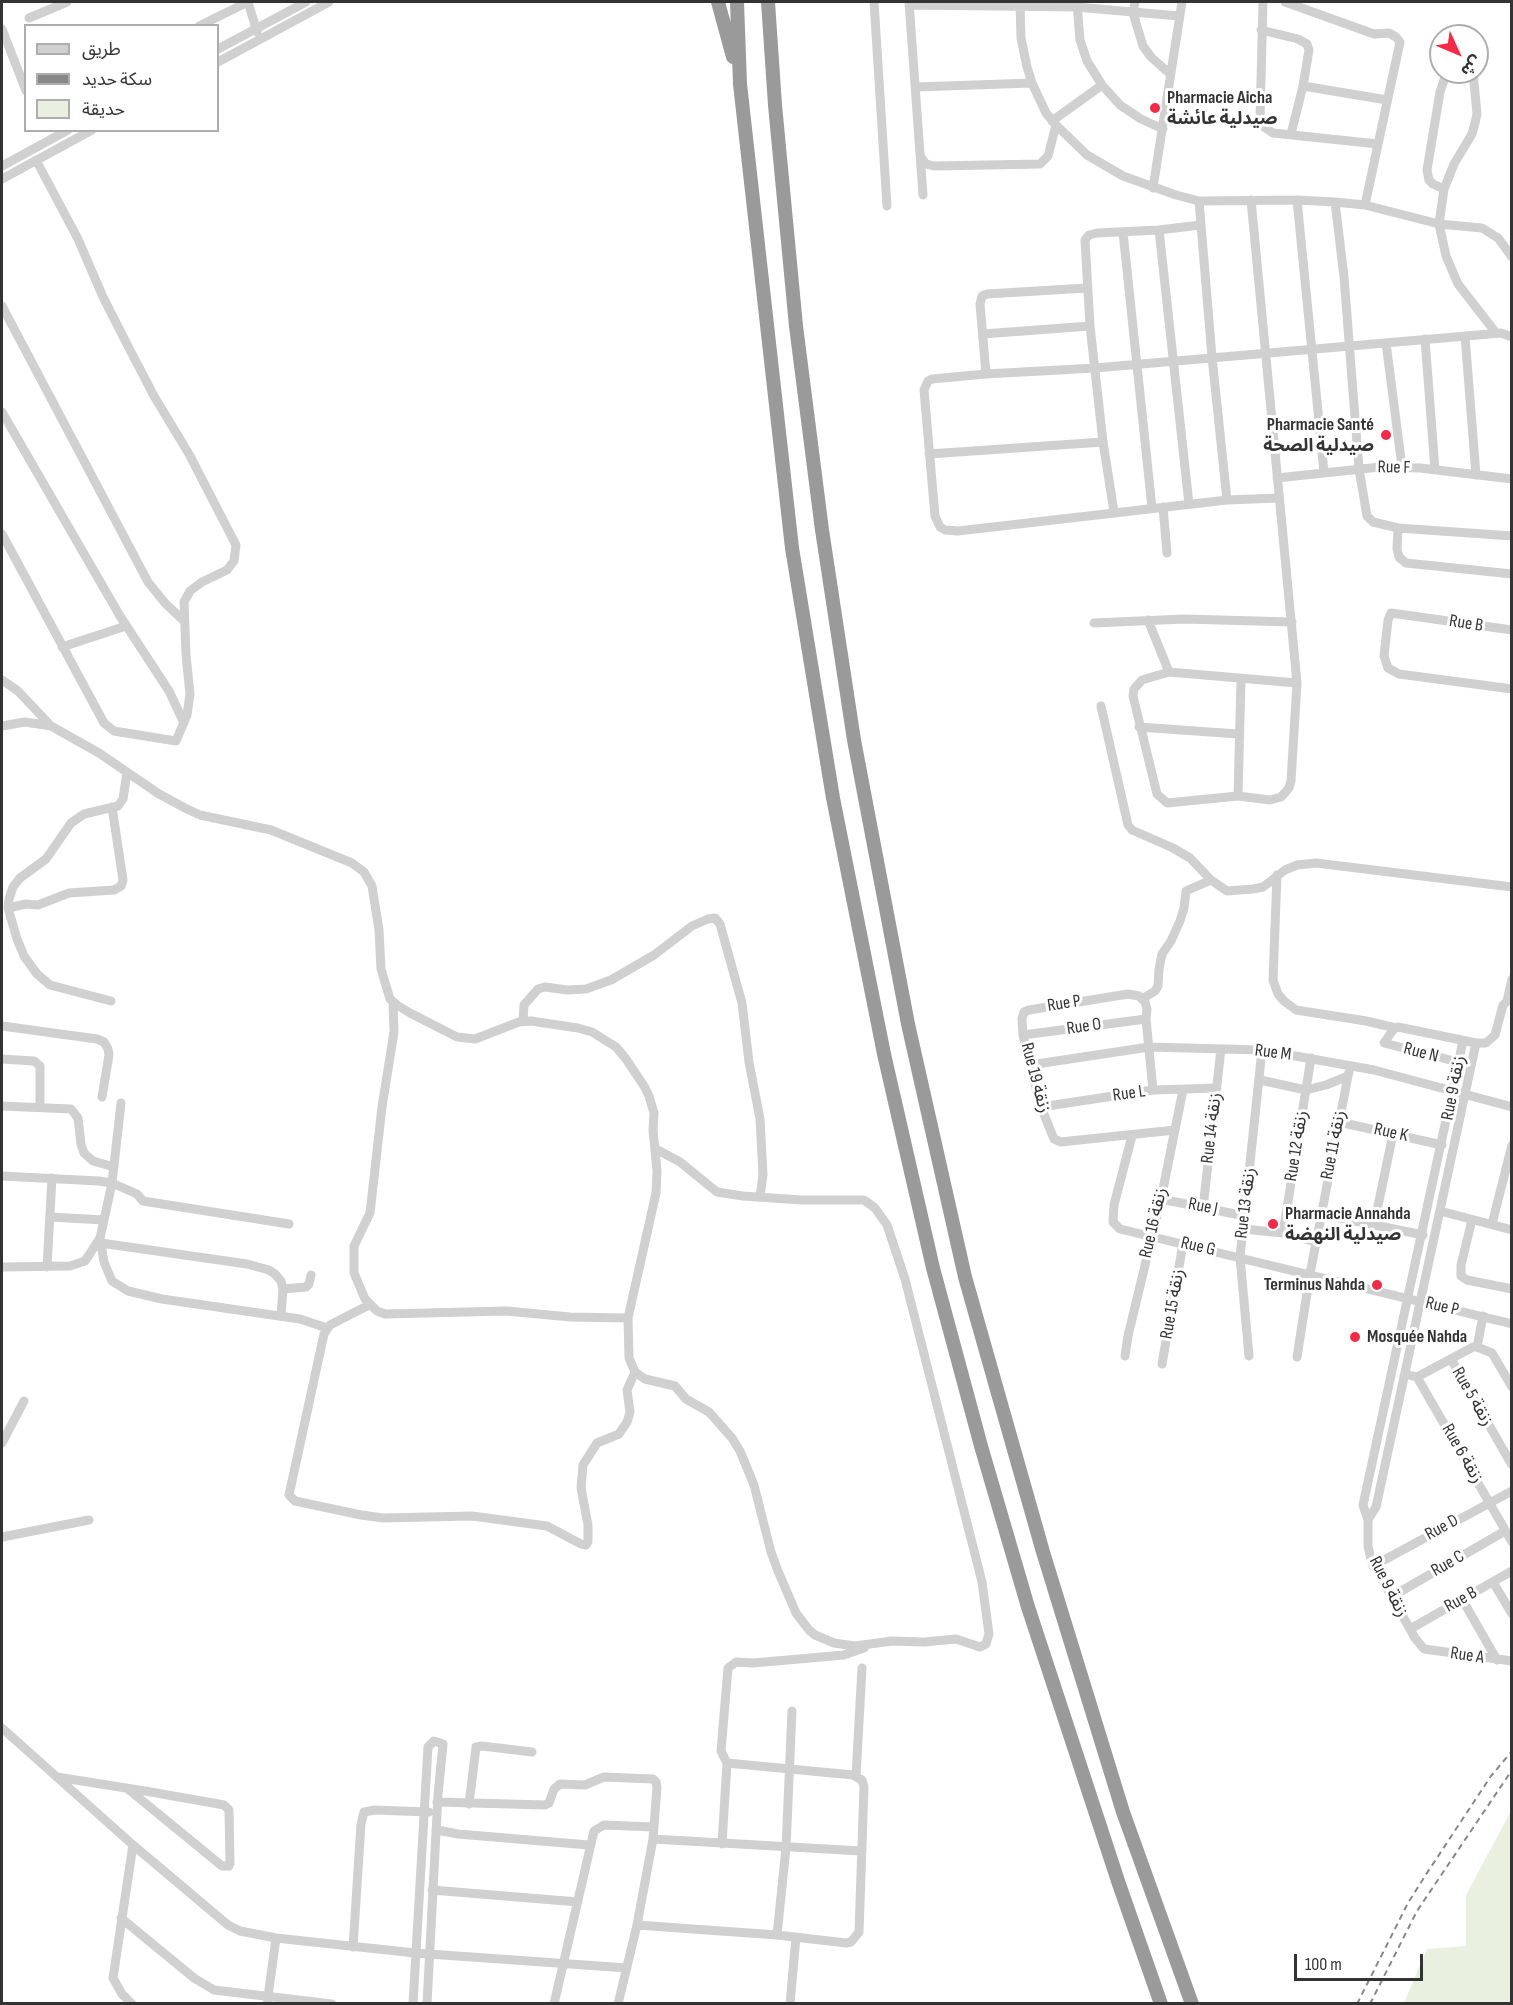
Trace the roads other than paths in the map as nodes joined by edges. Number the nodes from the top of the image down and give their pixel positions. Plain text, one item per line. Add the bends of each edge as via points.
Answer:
1 (67, 2) edge
2 (306, 2) edge
3 (329, 2) edge
4 (718, 2) edge
5 (737, 2) edge
6 (768, 2) edge
7 (874, 2) edge
8 (1135, 2) edge
9 (1182, 2) edge
10 (1263, 2) edge
11 (1285, 2) edge
12 (909, 3) edge
13 (1020, 4) edge
14 (1077, 4) edge
15 (1133, 13) junction
16 (1179, 16) junction
17 (29, 18) dead end
18 (203, 24) edge
19 (256, 28) junction
20 (2, 29) edge
21 (1261, 30) junction
22 (260, 40) junction
23 (219, 48) edge
24 (219, 61) edge
25 (1170, 74) junction
26 (1032, 83) junction
27 (740, 84) junction
28 (1102, 84) junction
29 (1443, 84) edge
30 (1474, 84) edge
31 (1303, 86) junction
32 (24, 87) edge
33 (916, 87) junction
34 (1387, 100) junction
35 (1054, 123) junction
36 (1163, 129) junction
37 (46, 132) edge
38 (64, 132) edge
39 (88, 132) edge
40 (1291, 134) junction
41 (54, 138) junction
42 (1378, 144) junction
43 (60, 147) junction
44 (921, 157) junction
45 (36, 160) junction
46 (2, 166) edge
47 (2, 179) edge
48 (1153, 188) junction
49 (1444, 189) junction
50 (923, 195) dead end
51 (1251, 200) junction
52 (1297, 200) junction
53 (1199, 201) junction
54 (1335, 202) junction
55 (1365, 205) junction
56 (887, 206) dead end
57 (1439, 224) junction
58 (1200, 225) junction
59 (1159, 230) junction
60 (1123, 232) junction
61 (1512, 257) edge
62 (1087, 288) junction
63 (2, 306) edge
64 (1090, 326) junction
65 (1497, 333) junction
66 (983, 334) junction
67 (1465, 336) junction
68 (1512, 336) edge
69 (1425, 339) junction
70 (1386, 343) junction
71 (1349, 346) junction
72 (1311, 349) junction
73 (1264, 354) junction
74 (1212, 357) junction
75 (1172, 361) junction
76 (1136, 363) junction
77 (1095, 368) junction
78 (986, 374) junction
79 (2, 412) edge
80 (1103, 442) junction
81 (929, 454) junction
82 (1402, 467) junction
83 (1359, 468) junction
84 (1435, 470) junction
85 (1324, 472) junction
86 (1476, 475) junction
87 (1277, 478) junction
88 (1512, 478) edge
89 (1279, 498) junction
90 (1227, 500) junction
91 (1189, 504) junction
92 (1163, 507) junction
93 (1152, 508) junction
94 (1114, 512) junction
95 (1398, 528) junction
96 (2, 534) edge
97 (1512, 536) edge
98 (1167, 553) dead end
99 (1512, 574) edge
100 (1148, 620) junction
101 (184, 621) junction
102 (1292, 622) junction
103 (1094, 623) dead end
104 (126, 626) junction
105 (1512, 630) edge
106 (62, 647) junction
107 (1169, 672) junction
108 (1240, 679) junction
109 (2, 680) edge
110 (1297, 683) junction
111 (1512, 689) edge
112 (1101, 706) dead end
113 (184, 723) junction
114 (2, 726) edge
115 (51, 726) junction
116 (1139, 727) junction
117 (1238, 734) junction
118 (127, 772) junction
119 (1238, 795) junction
120 (112, 807) junction
121 (1278, 875) junction
122 (1211, 880) junction
123 (1512, 887) edge
124 (5, 896) edge
125 (8, 908) junction
126 (1512, 979) edge
127 (1142, 999) junction
128 (1509, 999) edge
129 (111, 1001) dead end
130 (393, 1002) junction
131 (1037, 1009) joint
132 (1146, 1019) junction
133 (523, 1021) junction
134 (2, 1026) edge
135 (1400, 1028) junction
136 (1023, 1035) junction
137 (1463, 1041) junction
138 (1476, 1043) junction
139 (1149, 1047) junction
140 (1221, 1048) junction
141 (1262, 1050) junction
142 (1311, 1058) junction
143 (2, 1059) edge
144 (1458, 1062) junction
145 (1029, 1065) junction
146 (1349, 1071) junction
147 (1260, 1080) junction
148 (1217, 1088) junction
149 (1153, 1090) junction
150 (1183, 1090) junction
151 (1305, 1090) junction
152 (1452, 1092) junction
153 (1465, 1094) junction
154 (102, 1097) dead end
155 (122, 1103) dead end
156 (2, 1106) edge
157 (40, 1107) junction
158 (1041, 1107) junction
159 (1512, 1107) edge
160 (1339, 1122) junction
161 (1175, 1130) junction
162 (1393, 1134) junction
163 (1132, 1136) junction
164 (1442, 1144) junction
165 (1512, 1145) edge
166 (656, 1149) junction
167 (114, 1167) junction
168 (2, 1176) edge
169 (52, 1178) junction
170 (112, 1183) junction
171 (760, 1197) junction
172 (1161, 1199) junction
173 (1203, 1208) junction
174 (1440, 1211) junction
175 (1321, 1214) junction
176 (1245, 1215) junction
177 (50, 1216) junction
178 (104, 1220) junction
179 (1472, 1220) junction
180 (288, 1224) dead end
181 (1492, 1224) junction
182 (1374, 1225) junction
183 (1243, 1228) junction
184 (1512, 1230) edge
185 (1283, 1233) junction
186 (1423, 1235) junction
187 (1150, 1237) junction
188 (100, 1241) junction
189 (1316, 1242) junction
190 (1183, 1244) junction
191 (1240, 1257) junction
192 (2, 1267) edge
193 (47, 1267) junction
194 (1310, 1274) junction
195 (311, 1275) dead end
196 (283, 1288) junction
197 (1512, 1289) edge
198 (1371, 1290) joint
199 (1407, 1299) junction
200 (1420, 1302) junction
201 (369, 1305) junction
202 (281, 1316) junction
203 (1483, 1316) junction
204 (628, 1318) junction
205 (1512, 1324) edge
206 (327, 1328) junction
207 (1477, 1347) junction
208 (1125, 1356) dead end
209 (1249, 1356) dead end
210 (1298, 1356) dead end
211 (1450, 1359) junction
212 (1162, 1364) dead end
213 (635, 1372) junction
214 (1405, 1374) junction
215 (1417, 1377) junction
216 (1512, 1387) edge
217 (24, 1401) dead end
218 (2, 1443) edge
219 (1512, 1465) edge
220 (1512, 1491) edge
221 (1490, 1502) junction
222 (89, 1520) dead end
223 (1368, 1520) junction
224 (1506, 1531) junction
225 (2, 1537) edge
226 (1512, 1542) edge
227 (1374, 1566) junction
228 (1512, 1571) edge
229 (1493, 1582) junction
230 (1391, 1597) junction
231 (1462, 1599) junction
232 (1512, 1614) edge
233 (1410, 1629) junction
234 (834, 1643) junction
235 (865, 1646) junction
236 (1424, 1649) joint
237 (825, 1657) junction
238 (1497, 1660) junction
239 (1512, 1661) edge
240 (862, 1668) dead end
241 (792, 1712) dead end
242 (2, 1728) edge
243 (532, 1752) dead end
244 (727, 1763) junction
245 (427, 1765) junction
246 (440, 1766) junction
247 (789, 1769) junction
248 (856, 1776) junction
249 (57, 1777) junction
250 (128, 1789) junction
251 (469, 1804) junction
252 (437, 1807) junction
253 (424, 1812) junction
254 (654, 1827) junction
255 (437, 1830) junction
256 (653, 1839) junction
257 (722, 1844) junction
258 (133, 1845) junction
259 (589, 1845) junction
260 (786, 1848) junction
261 (861, 1851) junction
262 (432, 1890) junction
263 (578, 1902) junction
264 (120, 1918) junction
265 (637, 1925) junction
266 (777, 1935) junction
267 (796, 1937) junction
268 (276, 1938) junction
269 (353, 1947) junction
270 (415, 1953) junction
271 (429, 1954) junction
272 (564, 1963) junction
273 (627, 1968) junction
274 (268, 2000) edge
275 (132, 2004) edge
276 (332, 2004) edge
277 (413, 2004) edge
278 (427, 2004) edge
279 (554, 2004) edge
280 (618, 2004) edge
281 (790, 2004) edge
282 (1161, 2004) edge
283 (1192, 2004) edge

1 - 17 street
2 - 19 street
3 - 22 street
4 - 27 highway
5 - 27 highway
6 - 283 highway via 795,315 822,530 854,740 908,1024 965,1277 1043,1552 1124,1812
7 - 56 street
8 - 15 street
9 - 16 street
10 - 21 street
11 - 34 street via 1374,34 1389,33 1396,37 1400,42
12 - 13 street
12 - 33 street
13 - 14 street
13 - 26 street via 1021,38
14 - 15 street
14 - 28 street via 1080,40 1087,62
15 - 16 street
15 - 25 street via 1143,46
16 - 25 street
18 - 19 street via 248,2
19 - 22 street
19 - 23 street
20 - 32 street
21 - 31 street via 1307,44
21 - 40 street via 1261,124 1267,131
22 - 24 street
25 - 36 street
26 - 33 street
26 - 35 street
27 - 282 highway via 792,548 833,798 884,1054 933,1268 990,1478 1032,1618
28 - 35 street
28 - 36 street via 1120,105
29 - 49 street via 1427,170 1433,184
30 - 49 street via 1475,123
31 - 34 street
31 - 40 street
33 - 44 street
34 - 42 street
35 - 44 street via 1048,156 1040,164 934,166
35 - 48 street via 1103,165
36 - 48 street
37 - 41 street
38 - 41 street
39 - 43 street
40 - 42 street
41 - 43 street
41 - 46 street
42 - 55 street
43 - 45 street
44 - 50 street
45 - 47 street
45 - 101 street via 131,352 236,545 234,561 227,570 190,591 184,602
48 - 53 street
49 - 57 street
51 - 52 street
51 - 53 street
51 - 73 street
52 - 54 street
52 - 72 street
53 - 58 street
54 - 55 street
54 - 71 street
55 - 57 street
57 - 61 street via 1482,228 1498,238
57 - 65 street via 1458,284
58 - 59 street
58 - 74 street
59 - 60 street
59 - 75 street
60 - 62 street via 1096,233 1085,240
60 - 76 street
62 - 64 street
62 - 66 street via 984,295 980,304
63 - 101 street via 148,582
64 - 66 street
64 - 77 street
65 - 67 street
65 - 68 street
66 - 78 street
67 - 69 street
67 - 86 street
69 - 70 street
69 - 84 street
70 - 71 street
70 - 82 street
71 - 72 street
71 - 83 street
72 - 73 street
72 - 85 street
73 - 74 street
73 - 87 street
74 - 75 street
74 - 90 street
75 - 76 street
75 - 91 street
76 - 77 street
76 - 93 street
77 - 78 street
77 - 80 street
78 - 81 street via 928,381 924,396
79 - 104 street
80 - 81 street
80 - 94 street
81 - 94 street via 935,516 945,530
82 - 83 street, Rue F
82 - 84 street, Rue F
83 - 85 street, Rue F
83 - 95 street via 1369,519
84 - 86 street, Rue F
85 - 87 street, Rue F
86 - 88 street, Rue F
87 - 89 street
89 - 90 street
89 - 102 street
90 - 91 street
91 - 92 street
92 - 93 street
92 - 98 street
93 - 94 street
95 - 97 street
95 - 99 street via 1397,549 1406,563
96 - 106 street
100 - 102 street
100 - 103 street
100 - 107 street
101 - 113 street via 190,694
102 - 110 street
104 - 106 street
104 - 113 street via 169,691
105 - 111 street, Rue B via 1391,613 1384,656 1392,671 1415,678
106 - 113 street via 100,718 114,731 176,741
107 - 108 street
107 - 116 street via 1146,677 1134,688
108 - 110 street
108 - 117 street
109 - 115 street
110 - 119 street via 1289,788 1281,797 1270,800
112 - 122 street via 1128,825 1190,858
114 - 115 street via 25,722
115 - 118 street
116 - 117 street
116 - 119 street via 1155,790 1164,801
117 - 119 street
118 - 120 street via 123,799
118 - 130 street via 172,802 200,815 271,830 338,856 364,872 372,886 381,969
120 - 124 street via 84,814 71,824 46,859 20,878
120 - 125 street via 121,886
121 - 122 street via 1263,887 1239,891 1227,891
121 - 123 street via 1297,866 1316,864
121 - 135 street via 1273,980 1278,994 1296,1010
122 - 127 street via 1186,891 1182,915 1160,962 1158,986
124 - 125 street
125 - 129 street via 24,956 37,974 50,985
126 - 128 street
127 - 131 street, Rue P via 1128,994
127 - 132 street
128 - 138 street via 1492,1038
130 - 133 street via 457,1037 475,1039
130 - 201 street via 393,1032 370,1213 354,1246 354,1273
131 - 136 street, Rue 19 زنقة via 1024,1012
132 - 136 street, Rue O
132 - 139 street
133 - 166 street via 578,1028 616,1047 649,1096
133 - 171 street via 524,1005 538,989 586,989 611,980 654,955 692,926 715,918 742,1003 760,1119
134 - 154 street via 104,1042 109,1055
135 - 137 street
135 - 144 street, Rue N via 1384,1043
136 - 145 street, Rue 19 زنقة
137 - 138 street, Rue 9 زنقة
137 - 144 street, Rue 9 زنقة
138 - 153 street, Rue 9 زنقة
139 - 140 street, Rue M
139 - 145 street, Rue M
139 - 149 street
140 - 141 street, Rue M
140 - 148 street, Rue 14 زنقة
141 - 142 street, Rue M
141 - 147 street, Rue 13 زنقة
142 - 146 street, Rue M
142 - 151 street, Rue 12 زنقة
143 - 157 street via 34,1061 40,1066
144 - 152 street, Rue 9 زنقة
145 - 158 street, Rue 19 زنقة
146 - 151 street via 1326,1085
146 - 152 street, Rue M via 1374,1070
146 - 160 street, Rue 11 زنقة
147 - 151 street
147 - 176 street, Rue 13 زنقة
148 - 150 street, Rue L
148 - 173 street, Rue 14 زنقة
149 - 150 street, Rue L
149 - 158 street, Rue L
150 - 161 street, Rue 16 زنقة
151 - 185 street, Rue 12 زنقة
152 - 153 street, Rue M
152 - 164 street, Rue 9 زنقة
153 - 159 street, Rue M
153 - 174 street, Rue 9 زنقة
155 - 167 street
156 - 157 street
157 - 167 street via 70,1109 78,1118 84,1153 93,1161
158 - 163 street, Rue 19 زنقة via 1052,1137 1061,1142
160 - 162 street, Rue K
160 - 175 street, Rue 11 زنقة
161 - 163 street
161 - 172 street, Rue 16 زنقة
162 - 164 street, Rue K
162 - 182 street
163 - 187 street, Rue G via 1113,1222 1125,1231
164 - 186 street, Rue 9 زنقة
165 - 181 street
166 - 171 street via 680,1162 717,1192
166 - 204 street via 656,1193
167 - 170 street
168 - 169 street
169 - 170 street
169 - 177 street
170 - 178 street
170 - 180 street via 137,1194 143,1201
171 - 235 street via 864,1200 887,1225 905,1279 982,1582 990,1638 984,1646 956,1639
172 - 173 street, Rue J
172 - 187 street, Rue 16 زنقة
173 - 176 street, Rue J
174 - 179 street
174 - 200 street, Rue 9 زنقة
175 - 182 street
175 - 189 street, Rue 11 زنقة
176 - 183 street, Rue 13 زنقة
177 - 178 street
177 - 193 street
178 - 188 street
179 - 181 street
179 - 197 street via 1461,1276
181 - 184 street
182 - 186 street
183 - 185 street
183 - 191 street, Rue 13 زنقة
185 - 189 street
186 - 199 street, Rue 9 زنقة
187 - 190 street, Rue G
187 - 208 street, Rue 16 زنقة
188 - 193 street via 85,1261
188 - 196 street via 247,1264 275,1274
188 - 202 street via 112,1281 128,1291
189 - 194 street, Rue 11 زنقة
190 - 191 street, Rue G
190 - 212 street, Rue 15 زنقة
191 - 194 street, Rue G
191 - 209 street, Rue 13 زنقة
192 - 193 street
194 - 198 street, Rue G
194 - 210 street, Rue 11 زنقة
195 - 196 street via 306,1287
196 - 202 street
198 - 199 street, Rue P
199 - 200 street, Rue P
199 - 223 street, Rue 9 زنقة via 1363,1505
200 - 203 street, Rue P
200 - 214 street, Rue 9 زنقة
201 - 204 street via 385,1314 507,1311
201 - 206 street
202 - 206 street
203 - 205 street, Rue P
203 - 207 street
204 - 213 street via 629,1358
206 - 213 street via 289,1495 295,1501 361,1515 496,1518 547,1526 586,1544 588,1525 580,1480 583,1465 593,1447 619,1434 627,1422 627,1390
207 - 211 street
207 - 216 street via 1487,1349 1495,1358
211 - 215 street
211 - 219 street, Rue 5 زنقة
213 - 234 street via 645,1379 675,1386 686,1399 709,1412 732,1438 754,1485 771,1552 796,1613 808,1630
214 - 215 street
214 - 223 street, Rue 9 زنقة via 1376,1507
215 - 221 street, Rue 6 زنقة
217 - 218 street
220 - 221 street, Rue D
221 - 224 street, Rue 6 زنقة
221 - 227 street, Rue D
222 - 225 street
223 - 227 street, Rue 9 زنقة via 1368,1546
224 - 226 street, Rue 6 زنقة
224 - 230 street, Rue C
227 - 230 street, Rue 9 زنقة
228 - 229 street, Rue B
229 - 231 street, Rue B
229 - 232 street
230 - 233 street, Rue 9 زنقة
231 - 233 street, Rue B
231 - 238 street
233 - 236 street, Rue 9 زنقة
234 - 235 street
234 - 237 street
235 - 237 street via 850,1654
236 - 238 street, Rue A
237 - 244 street via 730,1665 726,1671 721,1751
238 - 239 street, Rue A
240 - 248 street
241 - 247 street
242 - 249 street
243 - 251 street via 477,1746
244 - 247 street
244 - 257 street
245 - 246 street
245 - 246 street via 430,1743 440,1741
245 - 253 street
246 - 252 street
247 - 248 street
247 - 260 street
248 - 261 street via 864,1787
249 - 250 street
249 - 258 street
250 - 250 street via 227,1807 229,1866 222,1866
251 - 252 street
251 - 254 street via 545,1805 560,1784 585,1785 604,1777 653,1779 657,1787
252 - 253 street
252 - 255 street
253 - 269 street via 364,1812
253 - 270 street
254 - 256 street
254 - 259 street via 604,1825 594,1831
255 - 259 street
255 - 262 street
256 - 257 street
256 - 265 street
257 - 260 street
258 - 264 street
258 - 268 street via 228,1925
259 - 263 street
260 - 261 street
260 - 266 street
261 - 267 street via 860,1927 856,1938 846,1943
262 - 263 street
262 - 271 street
263 - 272 street
264 - 274 street via 206,1986
264 - 275 street via 113,1978
265 - 266 street
265 - 273 street
266 - 267 street
267 - 281 street
268 - 269 street
268 - 274 street
269 - 270 street
270 - 271 street
270 - 277 street
271 - 272 street
271 - 278 street
272 - 273 street
272 - 279 street
273 - 280 street
274 - 276 street

